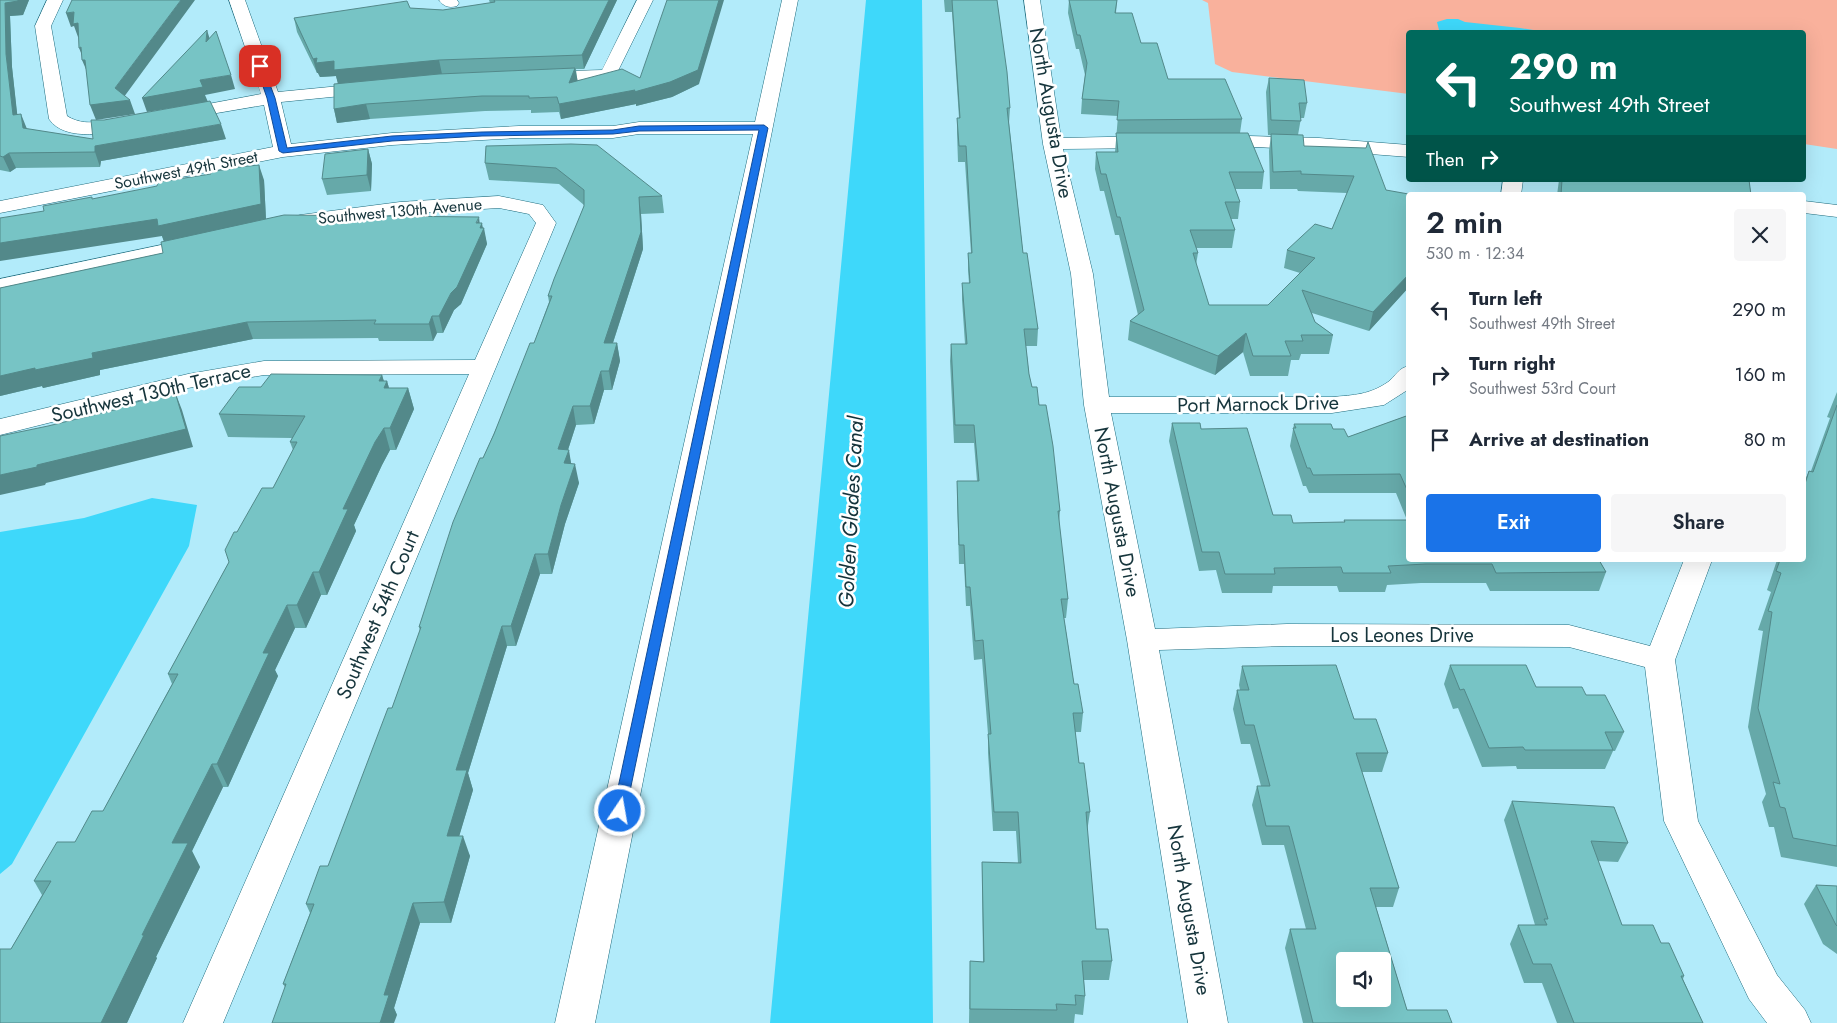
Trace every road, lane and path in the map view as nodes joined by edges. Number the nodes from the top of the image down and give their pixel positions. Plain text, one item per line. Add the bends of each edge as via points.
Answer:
1 (55, 0) edge
2 (237, 0) edge
3 (645, 0) edge
4 (790, 0) edge
5 (1032, 0) edge
6 (520, 78) edge
7 (385, 86) edge
8 (271, 98) junction
9 (763, 132) junction
10 (1169, 141) edge
11 (1199, 141) edge
12 (1052, 144) junction
13 (283, 151) junction
14 (1406, 151) edge
15 (0, 207) edge
16 (1806, 207) edge
17 (536, 209) joint
18 (1837, 212) edge
19 (283, 225) edge
20 (214, 240) edge
21 (0, 286) edge
22 (484, 367) junction
23 (1406, 376) edge
24 (1097, 405) junction
25 (0, 428) edge
26 (1697, 562) edge
27 (1142, 640) junction
28 (1660, 660) junction
29 (203, 1023) edge
30 (575, 1023) edge
31 (1208, 1023) edge
32 (1791, 1023) edge

1 - 8 street via 43,26 58,119 73,128 109,126
2 - 8 street
3 - 6 street via 608,75
4 - 9 street
5 - 12 street, North Augusta Drive
7 - 8 street
8 - 13 street
9 - 13 street, Southwest 49th Street via 637,135 519,132 392,139
9 - 30 street
10 - 12 street
11 - 14 street via 1319,144
12 - 24 street, North Augusta Drive via 1082,274
13 - 15 street, Southwest 49th Street
16 - 18 street
17 - 19 street, Southwest 130th Avenue via 499,202 400,208 312,218
17 - 22 street, Southwest 54th Court via 546,223
20 - 21 street
22 - 25 street, Southwest 130th Terrace via 264,368 188,381
22 - 29 street, Southwest 54th Court
23 - 24 street, Port Marnock Drive via 1398,386 1376,400 1332,406
24 - 27 street, North Augusta Drive
26 - 28 street
27 - 28 street, Los Leones Drive via 1287,635 1569,636
27 - 31 street, North Augusta Drive
28 - 32 street via 1680,821 1763,987

